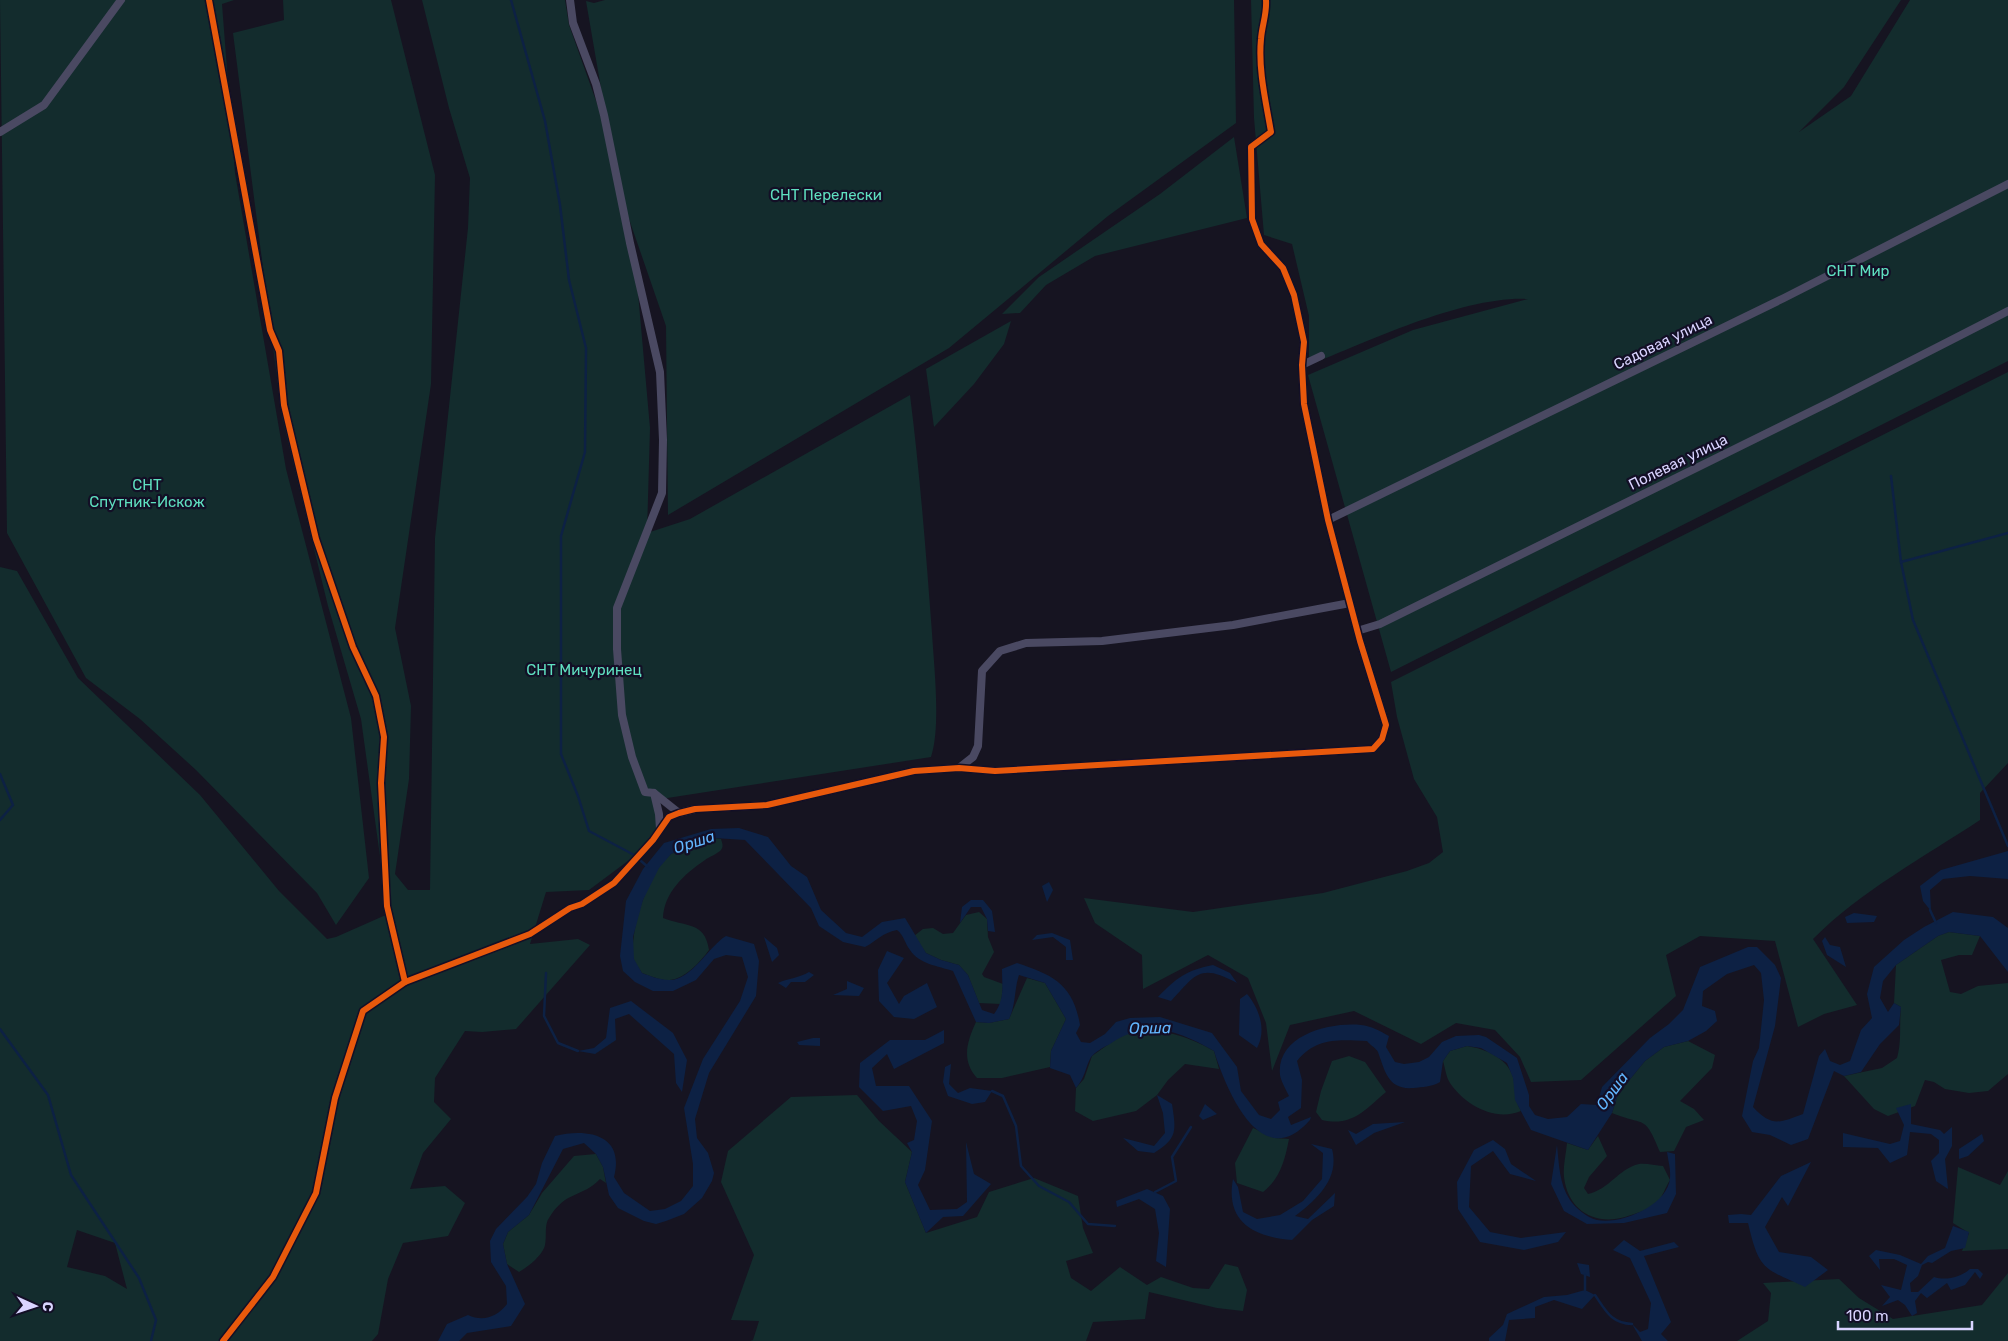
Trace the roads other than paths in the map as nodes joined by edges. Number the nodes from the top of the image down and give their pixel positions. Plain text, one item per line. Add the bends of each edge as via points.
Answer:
1 (121, 0) edge
2 (210, 0) edge
3 (570, 0) edge
4 (1266, 0) edge
5 (0, 132) edge
6 (2008, 184) edge
7 (2008, 311) edge
8 (1321, 356) dead end
9 (1302, 365) junction
10 (1328, 520) junction
11 (1350, 603) junction
12 (1357, 631) junction
13 (959, 768) junction
14 (654, 793) junction
15 (680, 813) junction
16 (660, 829) junction
17 (405, 982) junction
18 (223, 1341) edge

1 - 5 street via 44,105
2 - 17 street via 270,330 279,351 284,405 316,539 353,647 376,696 384,737 381,783 387,906
3 - 14 street via 573,23 604,115 660,372 662,493 617,608 622,715 645,792
4 - 9 street via 1261,38 1262,78 1271,132 1252,147 1252,219 1261,244 1283,268 1294,295 1304,342
6 - 10 street, Садовая улица via 1784,298
7 - 12 street, Полевая улица via 1380,624
8 - 9 street
9 - 10 street via 1304,404
10 - 11 street
11 - 12 street
11 - 13 street via 1233,625 1102,641 1026,643 1000,651 982,671 978,746 973,757
12 - 13 street via 1386,725 1382,739 1373,749 995,771
13 - 15 street via 914,771 767,805 695,809
14 - 15 street
14 - 16 street
15 - 16 street via 669,816
16 - 17 street via 654,840 614,883 582,904 570,908 530,934
17 - 18 street via 363,1012 335,1098 316,1193 273,1277

